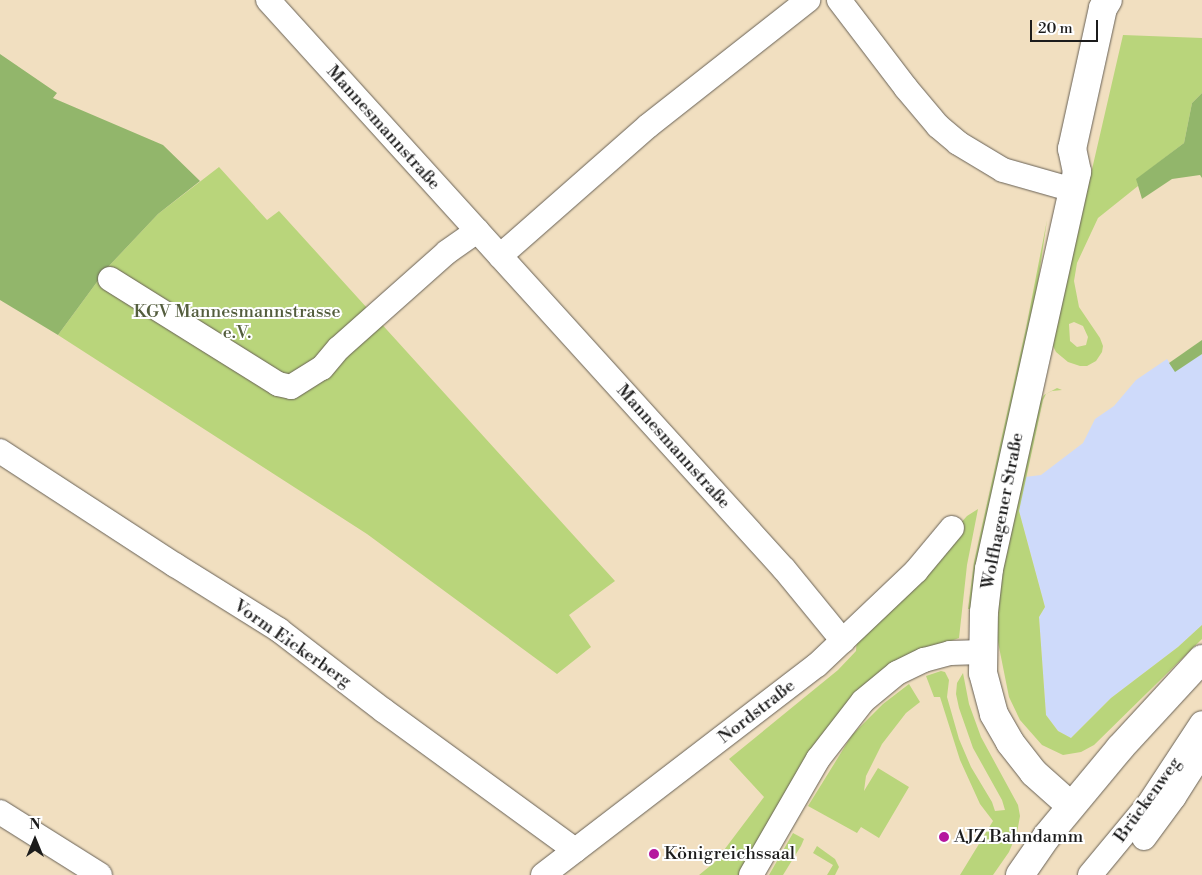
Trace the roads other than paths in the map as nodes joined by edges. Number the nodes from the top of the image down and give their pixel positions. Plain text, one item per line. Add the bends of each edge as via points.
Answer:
1 (268, 0) edge
2 (808, 0) edge
3 (839, 0) edge
4 (1108, 0) edge
5 (1120, 0) edge
6 (1075, 181) junction
7 (477, 231) junction
8 (500, 256) junction
9 (110, 279) dead end
10 (0, 451) edge
11 (952, 528) dead end
12 (842, 641) junction
13 (982, 652) junction
14 (1202, 659) edge
15 (1202, 723) edge
16 (1202, 753) edge
17 (1071, 806) junction
18 (0, 812) edge
19 (575, 850) junction
20 (100, 875) edge
21 (543, 875) edge
22 (751, 875) edge
23 (1020, 875) edge
24 (1090, 875) edge
25 (1112, 875) edge

1 - 7 street, Mannesmannstraße
2 - 8 street via 648,126
3 - 6 street via 906,88 938,126 958,143 1003,170
4 - 6 main road, Wolfhagener Straße via 1103,8 1072,149
5 - 6 main road, Wolfhagener Straße via 1121,12 1091,153
6 - 13 main road, Wolfhagener Straße via 989,569
7 - 8 street, Mannesmannstraße
7 - 9 street via 447,252 339,348 322,368 291,387 278,384
8 - 12 street, Mannesmannstraße via 784,570
10 - 19 street, Vorm Eickerberg via 279,630
11 - 12 street, Nordstraße via 916,571
12 - 19 street, Nordstraße via 817,665
13 - 17 main road, Wolfhagener Straße via 988,697 1004,733 1034,773
13 - 22 street via 950,653 924,660 897,673 863,701 818,759
14 - 17 main road
15 - 24 street, Brückenweg via 1148,805
16 - 25 street, Brückenweg via 1160,816
17 - 23 main road
18 - 20 street
19 - 21 street, Nordstraße

